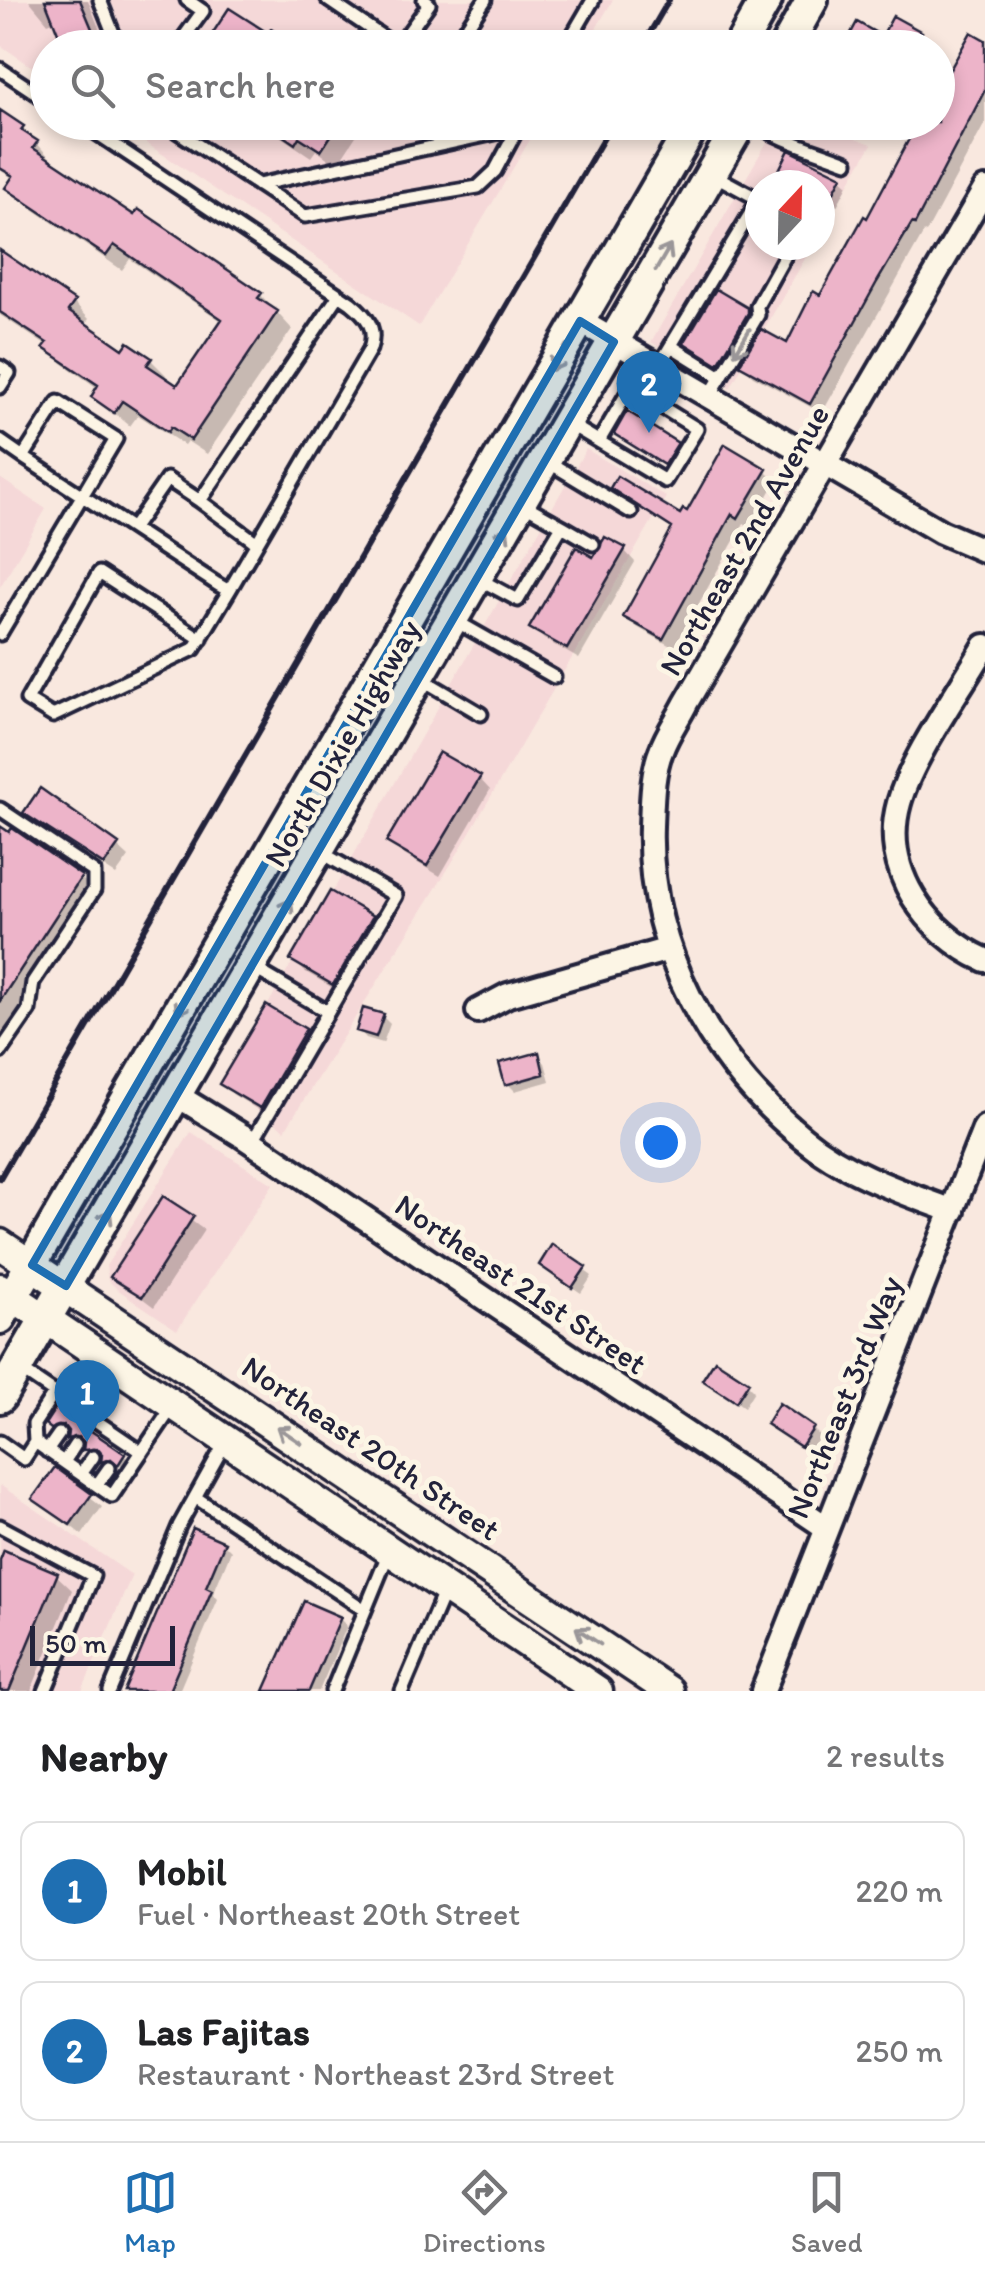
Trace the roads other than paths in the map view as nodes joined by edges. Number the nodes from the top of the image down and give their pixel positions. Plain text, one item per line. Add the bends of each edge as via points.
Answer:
1 (100, 0) edge
2 (328, 0) edge
3 (358, 0) edge
4 (485, 0) edge
5 (593, 0) edge
6 (766, 0) edge
7 (812, 0) edge
8 (428, 1) edge
9 (192, 2) edge
10 (348, 14) junction
11 (112, 30) edge
12 (189, 30) edge
13 (372, 30) edge
14 (410, 30) edge
15 (465, 30) edge
16 (576, 30) edge
17 (749, 30) edge
18 (795, 30) edge
19 (0, 69) edge
20 (30, 89) edge
21 (107, 140) edge
22 (190, 140) edge
23 (448, 140) edge
24 (509, 140) edge
25 (685, 140) edge
26 (732, 140) edge
27 (782, 140) edge
28 (847, 162) dead end
29 (712, 174) junction
30 (258, 185) junction
31 (985, 189) edge
32 (745, 192) edge
33 (745, 222) edge
34 (782, 260) edge
35 (338, 295) junction
36 (580, 320) junction
37 (614, 342) junction
38 (671, 346) junction
39 (655, 366) junction
40 (0, 367) edge
41 (721, 377) junction
42 (0, 387) edge
43 (636, 392) junction
44 (708, 398) junction
45 (567, 422) junction
46 (598, 441) junction
47 (0, 442) edge
48 (23, 457) junction
49 (546, 460) junction
50 (825, 465) junction
51 (82, 495) junction
52 (200, 501) junction
53 (521, 503) junction
54 (631, 512) dead end
55 (562, 526) junction
56 (132, 528) junction
57 (257, 543) junction
58 (593, 544) dead end
59 (985, 551) edge
60 (478, 578) junction
61 (230, 591) junction
62 (454, 620) junction
63 (0, 634) edge
64 (200, 639) junction
65 (985, 646) edge
66 (554, 677) dead end
67 (420, 678) junction
68 (481, 714) dead end
69 (322, 766) junction
70 (356, 787) junction
71 (0, 809) edge
72 (320, 851) junction
73 (669, 949) junction
74 (985, 960) edge
75 (252, 967) junction
76 (478, 1011) dead end
77 (328, 1012) junction
78 (0, 1052) edge
79 (178, 1096) junction
80 (985, 1127) edge
81 (252, 1142) junction
82 (953, 1211) junction
83 (0, 1244) edge
84 (32, 1264) junction
85 (66, 1286) junction
86 (4, 1301) edge
87 (46, 1319) junction
88 (103, 1359) junction
89 (18, 1368) junction
90 (0, 1397) edge
91 (65, 1404) junction
92 (172, 1406) junction
93 (43, 1423) dead end
94 (59, 1434) dead end
95 (35, 1439) junction
96 (0, 1442) edge
97 (226, 1442) junction
98 (76, 1445) dead end
99 (47, 1450) junction
100 (142, 1452) junction
101 (93, 1457) dead end
102 (327, 1460) junction
103 (64, 1462) junction
104 (109, 1468) dead end
105 (81, 1474) junction
106 (97, 1485) junction
107 (195, 1497) junction
108 (308, 1498) junction
109 (0, 1526) edge
110 (827, 1528) junction
111 (389, 1552) junction
112 (445, 1590) junction
113 (365, 1610) junction
114 (45, 1691) edge
115 (110, 1691) edge
116 (332, 1691) edge
117 (402, 1691) edge
118 (598, 1691) edge
119 (669, 1691) edge
120 (763, 1691) edge

1 - 11 lane
2 - 10 lane
3 - 10 lane
4 - 15 lane
5 - 16 lane
6 - 17 main road
7 - 18 main road
8 - 14 lane
9 - 12 lane via 203,11
10 - 13 lane
19 - 20 lane
21 - 35 lane
22 - 30 lane
23 - 30 lane
24 - 30 lane via 495,171 478,186 305,216
25 - 36 main road, North Dixie Highway
26 - 29 main road, North Dixie Highway
27 - 28 lane
29 - 32 lane
37 -> 29 main road, North Dixie Highway
31 - 50 street, Northeast 2nd Avenue
33 - 38 lane
34 -> 41 lane
35 - 52 lane
35 - 57 lane via 368,320 370,349
36 - 37 street
36 -> 69 main road, North Dixie Highway
37 - 39 street
37 - 45 main road, North Dixie Highway
38 - 39 lane
38 - 41 lane
39 - 43 lane
39 - 44 street
40 - 42 lane via 9,373
41 - 44 lane
43 - 46 lane via 629,390
43 - 46 lane via 696,429 665,481
44 - 50 street
45 - 46 lane
45 - 49 main road, North Dixie Highway
47 - 48 lane
48 - 51 lane
48 - 51 lane via 58,402 116,439
49 - 53 main road, North Dixie Highway
49 - 54 lane
50 - 59 street
50 - 73 street, Northeast 2nd Avenue via 660,752 650,843
51 - 56 lane
51 - 63 lane
52 - 56 lane via 167,479
52 - 57 lane
53 - 55 lane
60 -> 53 main road, North Dixie Highway
55 - 58 lane
55 - 60 lane via 518,600
56 - 61 lane
57 - 61 lane
60 - 62 main road, North Dixie Highway
61 - 64 lane
62 - 66 lane
62 - 67 main road, North Dixie Highway
64 - 64 lane via 194,649 53,716 26,700 99,573
65 - 74 street via 910,775 898,806 897,838 904,878 924,914 950,940
67 - 68 lane
67 - 70 main road, North Dixie Highway
69 - 70 main road
69 -> 84 main road, North Dixie Highway
70 - 72 main road, North Dixie Highway
71 - 78 lane via 94,872 96,881 32,982 30,1010
75 -> 72 main road, North Dixie Highway
72 - 77 lane via 396,896
73 - 76 street via 508,996
73 - 82 street, Northeast 2nd Avenue via 705,1029 804,1139 841,1164
75 - 77 lane
75 - 79 main road, North Dixie Highway
77 - 81 lane
79 - 81 street, Northeast 21st Street
85 -> 79 main road, North Dixie Highway
80 - 82 street, Northeast 3rd Way
81 - 110 street, Northeast 21st Street
82 - 110 street, Northeast 3rd Way
83 - 84 street, Northeast 20th Street
84 - 85 street, Northeast 20th Street
84 - 86 main road, North Dixie Highway
85 - 87 main road, North Dixie Highway
102 -> 85 street, Northeast 20th Street
86 - 87 street
87 - 88 street
87 - 89 main road, North Dixie Highway
88 - 91 lane
88 - 92 street
89 - 90 main road, North Dixie Highway
89 - 91 lane
91 - 95 lane via 34,1424
91 - 100 lane
92 - 97 street
92 - 100 lane
93 - 95 lane
94 - 99 lane
95 - 96 lane via 24,1459
95 - 99 lane
97 - 107 lane
97 - 108 street
98 - 103 lane
99 - 103 lane
100 - 106 lane via 112,1496
101 - 105 lane
102 - 108 street
119 -> 102 street, Northeast 20th Street
103 - 105 lane
104 - 106 lane
105 - 106 lane
107 - 113 lane
107 - 115 lane
108 - 111 street
109 - 114 lane via 93,1576
110 - 120 street, Northeast 3rd Way
111 - 112 street
111 - 113 lane
112 - 117 lane
112 - 118 street
113 - 116 lane

